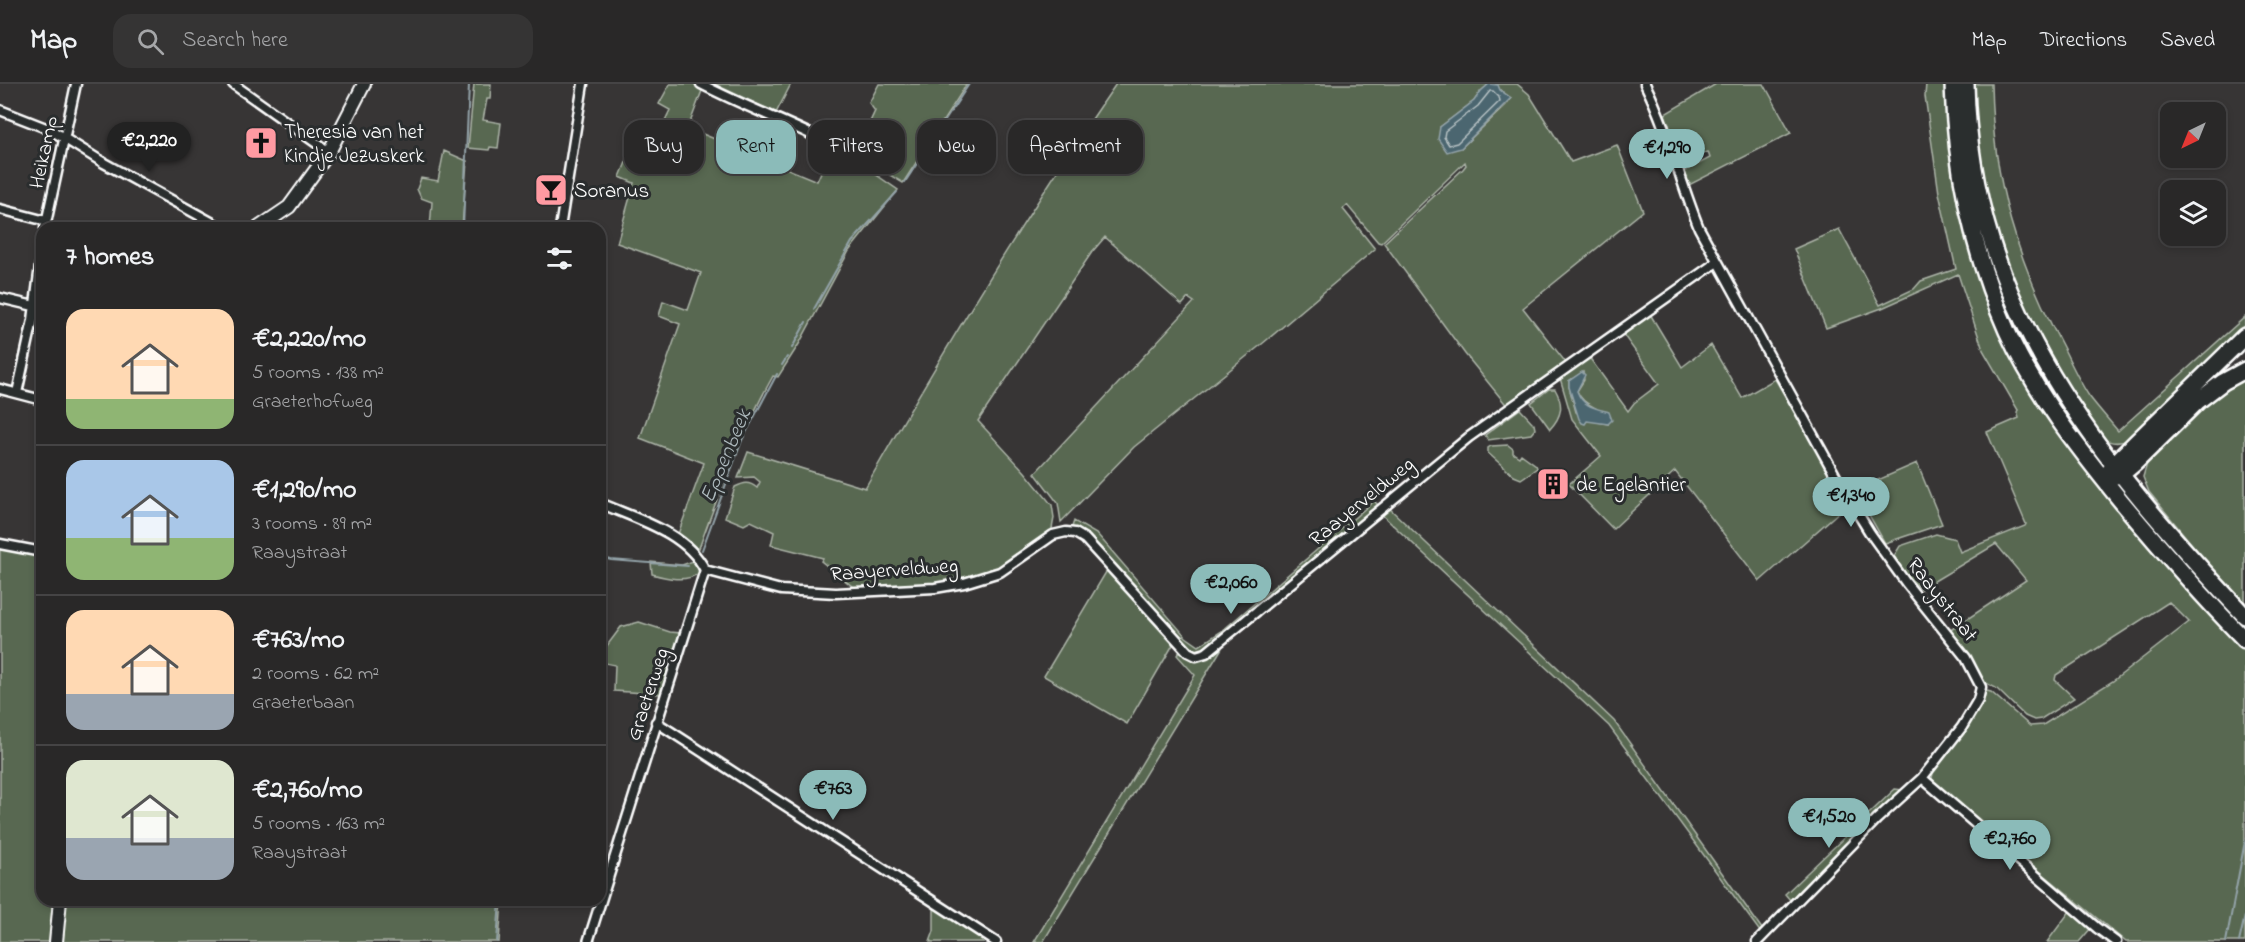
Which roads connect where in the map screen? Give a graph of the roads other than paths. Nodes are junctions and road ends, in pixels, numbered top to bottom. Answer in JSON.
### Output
{"nodes":[{"id":1,"x":76,"y":84,"type":"edge"},
{"id":2,"x":233,"y":84,"type":"edge"},
{"id":3,"x":364,"y":84,"type":"edge"},
{"id":4,"x":584,"y":84,"type":"edge"},
{"id":5,"x":701,"y":84,"type":"edge"},
{"id":6,"x":1645,"y":84,"type":"edge"},
{"id":7,"x":1953,"y":84,"type":"edge"},
{"id":8,"x":1966,"y":84,"type":"edge"},
{"id":9,"x":244,"y":87,"type":"edge"},
{"id":10,"x":0,"y":110,"type":"edge"},
{"id":11,"x":808,"y":133,"type":"edge"},
{"id":12,"x":64,"y":138,"type":"junction"},
{"id":13,"x":329,"y":152,"type":"junction"},
{"id":14,"x":0,"y":209,"type":"edge"},
{"id":15,"x":37,"y":222,"type":"edge"},
{"id":16,"x":47,"y":222,"type":"edge"},
{"id":17,"x":211,"y":222,"type":"edge"},
{"id":18,"x":278,"y":222,"type":"edge"},
{"id":19,"x":561,"y":222,"type":"edge"},
{"id":20,"x":1717,"y":262,"type":"junction"},
{"id":21,"x":36,"y":296,"type":"edge"},
{"id":22,"x":0,"y":297,"type":"edge"},
{"id":23,"x":34,"y":306,"type":"junction"},
{"id":24,"x":2245,"y":336,"type":"edge"},
{"id":25,"x":2245,"y":370,"type":"edge"},
{"id":26,"x":0,"y":389,"type":"edge"},
{"id":27,"x":17,"y":393,"type":"junction"},
{"id":28,"x":36,"y":398,"type":"edge"},
{"id":29,"x":2118,"y":469,"type":"junction"},
{"id":30,"x":2104,"y":480,"type":"junction"},
{"id":31,"x":606,"y":506,"type":"edge"},
{"id":32,"x":0,"y":544,"type":"edge"},
{"id":33,"x":36,"y":551,"type":"edge"},
{"id":34,"x":703,"y":566,"type":"junction"},
{"id":35,"x":2245,"y":616,"type":"edge"},
{"id":36,"x":2245,"y":640,"type":"edge"},
{"id":37,"x":657,"y":722,"type":"junction"},
{"id":38,"x":1922,"y":778,"type":"junction"},
{"id":39,"x":606,"y":885,"type":"edge"},
{"id":40,"x":59,"y":906,"type":"edge"},
{"id":41,"x":599,"y":906,"type":"edge"},
{"id":42,"x":56,"y":942,"type":"edge"},
{"id":43,"x":588,"y":942,"type":"edge"},
{"id":44,"x":996,"y":942,"type":"edge"},
{"id":45,"x":1757,"y":942,"type":"edge"},
{"id":46,"x":2116,"y":942,"type":"edge"}],
"edges":[{"from":1,"to":12,"type":"street","name":"Heikamp"},
{"from":2,"to":9,"type":"street"},
{"from":3,"to":13,"type":"street"},
{"from":4,"to":19,"type":"street"},
{"from":5,"to":11,"type":"street"},
{"from":6,"to":20,"type":"street","name":"Raaystraat"},
{"from":7,"to":30,"type":"highway"},
{"from":8,"to":29,"type":"highway"},
{"from":9,"to":13,"type":"street"},
{"from":10,"to":12,"type":"street"},
{"from":12,"to":16,"type":"street","name":"Heikamp"},
{"from":12,"to":17,"type":"street"},
{"from":13,"to":18,"type":"street"},
{"from":14,"to":15,"type":"street"},
{"from":20,"to":34,"type":"street","name":"Raayerveldweg"},
{"from":20,"to":38,"type":"street","name":"Raaystraat"},
{"from":21,"to":23,"type":"street"},
{"from":22,"to":23,"type":"street"},
{"from":23,"to":27,"type":"street"},
{"from":24,"to":29,"type":"highway"},
{"from":25,"to":29,"type":"highway"},
{"from":26,"to":27,"type":"street"},
{"from":27,"to":28,"type":"street"},
{"from":29,"to":30,"type":"highway"},
{"from":29,"to":35,"type":"highway"},
{"from":30,"to":36,"type":"highway"},
{"from":31,"to":34,"type":"street"},
{"from":32,"to":33,"type":"street"},
{"from":34,"to":37,"type":"street","name":"Graeterweg"},
{"from":37,"to":39,"type":"street","name":"Graeterweg"},
{"from":37,"to":44,"type":"street"},
{"from":38,"to":45,"type":"street"},
{"from":38,"to":46,"type":"street"},
{"from":40,"to":42,"type":"street"},
{"from":41,"to":43,"type":"street","name":"Graeterweg"}]}
